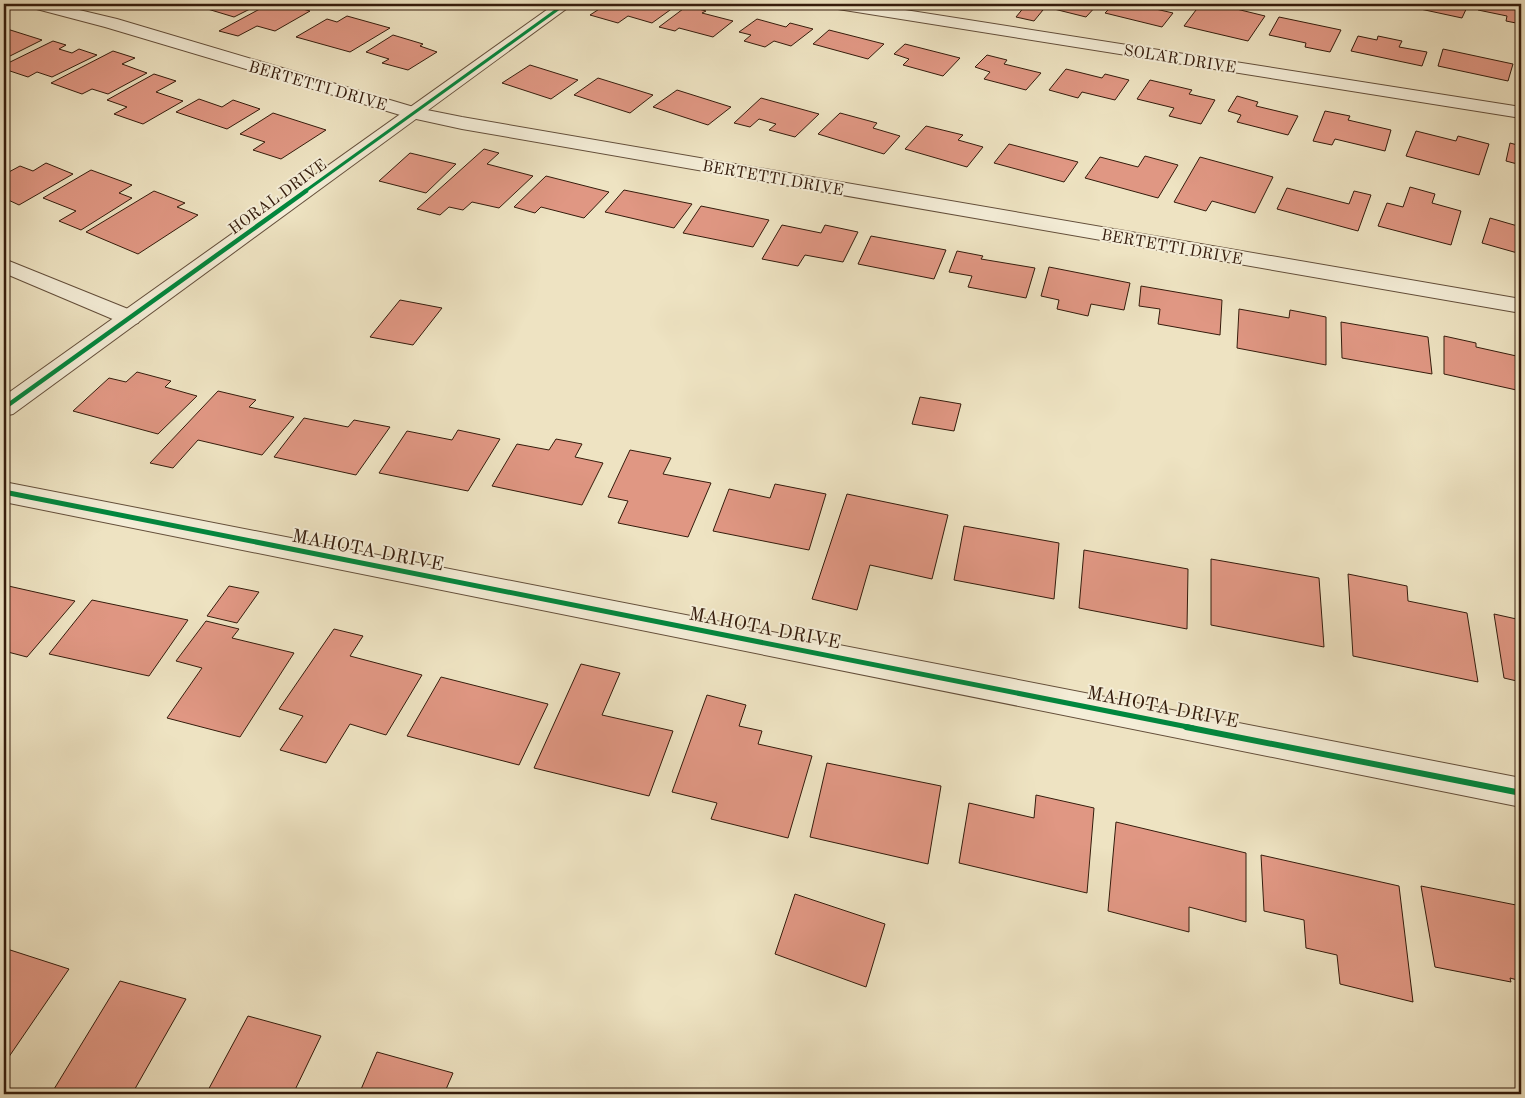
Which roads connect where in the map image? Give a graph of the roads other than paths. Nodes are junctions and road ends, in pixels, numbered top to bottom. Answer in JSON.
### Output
{"nodes":[{"id":1,"x":35,"y":4,"type":"edge"},
{"id":2,"x":565,"y":4,"type":"edge"},
{"id":3,"x":838,"y":4,"type":"edge"},
{"id":4,"x":414,"y":113,"type":"junction"},
{"id":5,"x":1521,"y":113,"type":"edge"},
{"id":6,"x":4,"y":265,"type":"edge"},
{"id":7,"x":1521,"y":306,"type":"edge"},
{"id":8,"x":130,"y":318,"type":"junction"},
{"id":9,"x":4,"y":408,"type":"edge"},
{"id":10,"x":4,"y":492,"type":"edge"},
{"id":11,"x":1521,"y":793,"type":"edge"}],
"edges":[{"from":1,"to":4,"type":"street","name":"BERTETTI DRIVE"},
{"from":2,"to":4,"type":"street","name":"HORAL DRIVE"},
{"from":3,"to":5,"type":"street","name":"SOLAR DRIVE"},
{"from":4,"to":7,"type":"street","name":"BERTETTI DRIVE"},
{"from":4,"to":8,"type":"street","name":"HORAL DRIVE"},
{"from":6,"to":8,"type":"street"},
{"from":8,"to":9,"type":"street","name":"HORAL DRIVE"},
{"from":10,"to":11,"type":"street","name":"MAHOTA DRIVE"}]}
